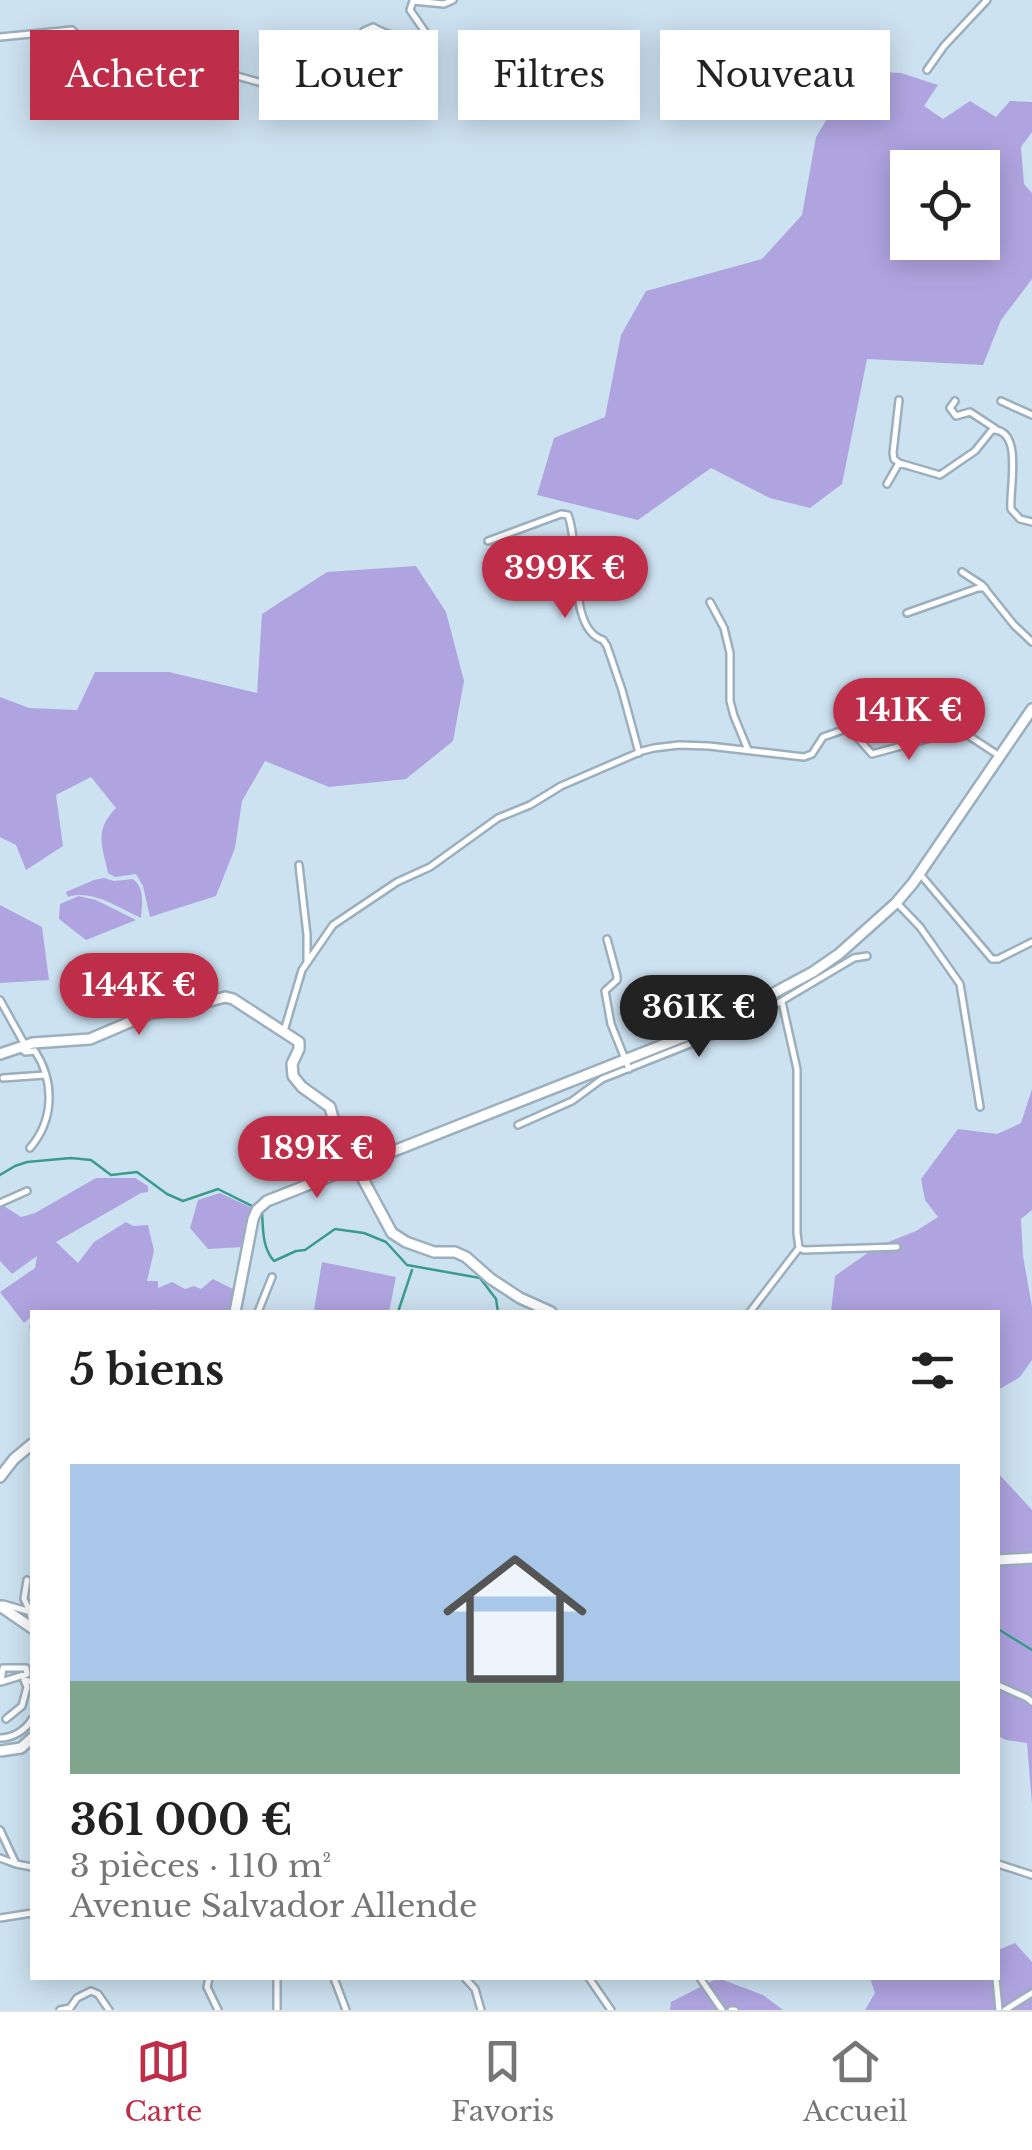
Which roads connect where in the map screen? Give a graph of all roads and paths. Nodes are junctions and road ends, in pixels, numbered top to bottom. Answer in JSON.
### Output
{"nodes":[{"id":1,"x":453,"y":0,"type":"edge"},
{"id":2,"x":987,"y":0,"type":"edge"},
{"id":3,"x":0,"y":37,"type":"edge"},
{"id":4,"x":927,"y":70,"type":"dead end"},
{"id":5,"x":899,"y":400,"type":"dead end"},
{"id":6,"x":954,"y":401,"type":"dead end"},
{"id":7,"x":1001,"y":401,"type":"dead end"},
{"id":8,"x":1032,"y":415,"type":"edge"},
{"id":9,"x":996,"y":428,"type":"junction"},
{"id":10,"x":899,"y":463,"type":"junction"},
{"id":11,"x":887,"y":484,"type":"dead end"},
{"id":12,"x":1032,"y":522,"type":"edge"},
{"id":13,"x":488,"y":541,"type":"dead end"},
{"id":14,"x":962,"y":572,"type":"dead end"},
{"id":15,"x":984,"y":588,"type":"junction"},
{"id":16,"x":710,"y":602,"type":"dead end"},
{"id":17,"x":907,"y":613,"type":"dead end"},
{"id":18,"x":1032,"y":642,"type":"edge"},
{"id":19,"x":1032,"y":709,"type":"edge"},
{"id":20,"x":748,"y":750,"type":"junction"},
{"id":21,"x":639,"y":753,"type":"junction"},
{"id":22,"x":999,"y":756,"type":"junction"},
{"id":23,"x":298,"y":865,"type":"dead end"},
{"id":24,"x":920,"y":874,"type":"junction"},
{"id":25,"x":896,"y":902,"type":"junction"},
{"id":26,"x":607,"y":940,"type":"dead end"},
{"id":27,"x":1032,"y":942,"type":"edge"},
{"id":28,"x":867,"y":956,"type":"dead end"},
{"id":29,"x":307,"y":962,"type":"junction"},
{"id":30,"x":780,"y":996,"type":"junction"},
{"id":31,"x":0,"y":1000,"type":"edge"},
{"id":32,"x":284,"y":1031,"type":"junction"},
{"id":33,"x":23,"y":1046,"type":"junction"},
{"id":34,"x":0,"y":1054,"type":"edge"},
{"id":35,"x":628,"y":1065,"type":"junction"},
{"id":36,"x":46,"y":1074,"type":"junction"},
{"id":37,"x":3,"y":1078,"type":"dead end"},
{"id":38,"x":980,"y":1107,"type":"dead end"},
{"id":39,"x":518,"y":1125,"type":"dead end"},
{"id":40,"x":30,"y":1148,"type":"dead end"},
{"id":41,"x":353,"y":1162,"type":"junction"},
{"id":42,"x":27,"y":1190,"type":"dead end"},
{"id":43,"x":0,"y":1203,"type":"edge"},
{"id":44,"x":799,"y":1248,"type":"junction"},
{"id":45,"x":897,"y":1248,"type":"dead end"},
{"id":46,"x":272,"y":1277,"type":"dead end"},
{"id":47,"x":235,"y":1310,"type":"edge"},
{"id":48,"x":259,"y":1310,"type":"edge"},
{"id":49,"x":547,"y":1310,"type":"edge"},
{"id":50,"x":752,"y":1310,"type":"edge"},
{"id":51,"x":30,"y":1446,"type":"edge"},
{"id":52,"x":0,"y":1476,"type":"edge"},
{"id":53,"x":1032,"y":1558,"type":"edge"},
{"id":54,"x":1000,"y":1560,"type":"edge"},
{"id":55,"x":27,"y":1580,"type":"dead end"},
{"id":56,"x":0,"y":1604,"type":"edge"},
{"id":57,"x":30,"y":1611,"type":"edge"},
{"id":58,"x":30,"y":1613,"type":"edge"},
{"id":59,"x":30,"y":1626,"type":"edge"},
{"id":60,"x":2,"y":1679,"type":"edge"},
{"id":61,"x":30,"y":1682,"type":"edge"},
{"id":62,"x":1000,"y":1686,"type":"edge"},
{"id":63,"x":1032,"y":1702,"type":"edge"},
{"id":64,"x":6,"y":1719,"type":"dead end"},
{"id":65,"x":30,"y":1724,"type":"edge"},
{"id":66,"x":0,"y":1738,"type":"edge"},
{"id":67,"x":30,"y":1740,"type":"edge"},
{"id":68,"x":0,"y":1752,"type":"edge"},
{"id":69,"x":0,"y":1830,"type":"edge"},
{"id":70,"x":0,"y":1858,"type":"edge"},
{"id":71,"x":16,"y":1864,"type":"junction"},
{"id":72,"x":1000,"y":1865,"type":"edge"},
{"id":73,"x":30,"y":1867,"type":"edge"},
{"id":74,"x":1032,"y":1875,"type":"edge"},
{"id":75,"x":30,"y":1913,"type":"edge"},
{"id":76,"x":0,"y":1918,"type":"edge"},
{"id":77,"x":209,"y":1980,"type":"edge"},
{"id":78,"x":277,"y":1980,"type":"edge"},
{"id":79,"x":335,"y":1980,"type":"edge"},
{"id":80,"x":467,"y":1980,"type":"edge"},
{"id":81,"x":590,"y":1980,"type":"edge"},
{"id":82,"x":701,"y":1980,"type":"edge"},
{"id":83,"x":996,"y":1980,"type":"edge"},
{"id":84,"x":1032,"y":1993,"type":"edge"},
{"id":85,"x":60,"y":2010,"type":"edge"},
{"id":86,"x":110,"y":2010,"type":"edge"},
{"id":87,"x":218,"y":2010,"type":"edge"},
{"id":88,"x":277,"y":2010,"type":"edge"},
{"id":89,"x":346,"y":2010,"type":"edge"},
{"id":90,"x":480,"y":2010,"type":"edge"},
{"id":91,"x":611,"y":2010,"type":"edge"},
{"id":92,"x":722,"y":2010,"type":"edge"},
{"id":93,"x":1002,"y":2010,"type":"edge"}],
"edges":[{"from":1,"to":3,"type":"street"},
{"from":2,"to":4,"type":"street"},
{"from":5,"to":10,"type":"street"},
{"from":6,"to":9,"type":"street"},
{"from":7,"to":8,"type":"street"},
{"from":9,"to":10,"type":"street"},
{"from":9,"to":12,"type":"street"},
{"from":10,"to":11,"type":"street"},
{"from":13,"to":21,"type":"street"},
{"from":14,"to":15,"type":"street"},
{"from":15,"to":17,"type":"street"},
{"from":15,"to":18,"type":"street"},
{"from":16,"to":20,"type":"street"},
{"from":19,"to":22,"type":"main road"},
{"from":20,"to":21,"type":"street"},
{"from":20,"to":22,"type":"street"},
{"from":21,"to":29,"type":"street"},
{"from":22,"to":24,"type":"main road"},
{"from":23,"to":29,"type":"street"},
{"from":24,"to":25,"type":"main road"},
{"from":24,"to":27,"type":"street"},
{"from":25,"to":30,"type":"main road"},
{"from":25,"to":38,"type":"street"},
{"from":26,"to":35,"type":"street"},
{"from":28,"to":30,"type":"street"},
{"from":29,"to":32,"type":"street"},
{"from":30,"to":35,"type":"main road"},
{"from":30,"to":44,"type":"street"},
{"from":31,"to":33,"type":"street"},
{"from":32,"to":33,"type":"main road"},
{"from":32,"to":41,"type":"main road"},
{"from":33,"to":34,"type":"main road"},
{"from":33,"to":36,"type":"street"},
{"from":35,"to":39,"type":"street"},
{"from":35,"to":41,"type":"main road"},
{"from":36,"to":37,"type":"street"},
{"from":36,"to":40,"type":"street"},
{"from":41,"to":47,"type":"main road"},
{"from":41,"to":49,"type":"main road"},
{"from":42,"to":43,"type":"street"},
{"from":44,"to":45,"type":"street"},
{"from":44,"to":50,"type":"street"},
{"from":46,"to":48,"type":"street"},
{"from":51,"to":52,"type":"main road"},
{"from":53,"to":54,"type":"main road"},
{"from":55,"to":57,"type":"street"},
{"from":56,"to":58,"type":"street"},
{"from":56,"to":59,"type":"main road"},
{"from":60,"to":60,"type":"street"},
{"from":61,"to":64,"type":"street"},
{"from":62,"to":63,"type":"street"},
{"from":65,"to":66,"type":"street"},
{"from":67,"to":68,"type":"main road"},
{"from":69,"to":71,"type":"street"},
{"from":70,"to":71,"type":"street"},
{"from":71,"to":73,"type":"street"},
{"from":72,"to":74,"type":"street"},
{"from":75,"to":76,"type":"street"},
{"from":77,"to":87,"type":"street"},
{"from":78,"to":88,"type":"street"},
{"from":79,"to":89,"type":"street"},
{"from":80,"to":90,"type":"street"},
{"from":81,"to":91,"type":"street"},
{"from":82,"to":92,"type":"street"},
{"from":83,"to":93,"type":"street"},
{"from":84,"to":93,"type":"street"},
{"from":85,"to":86,"type":"street"}]}
